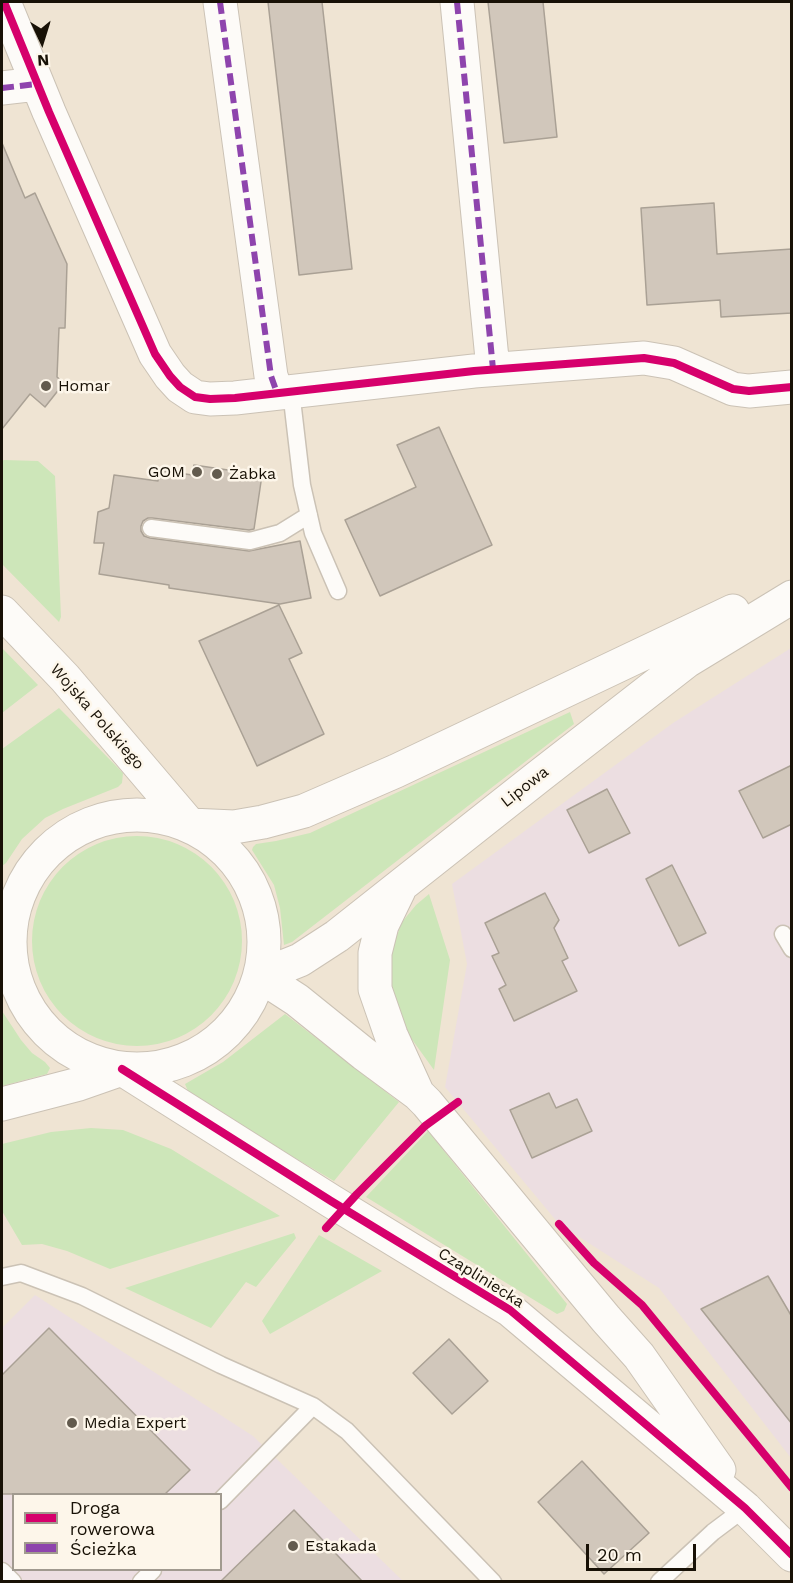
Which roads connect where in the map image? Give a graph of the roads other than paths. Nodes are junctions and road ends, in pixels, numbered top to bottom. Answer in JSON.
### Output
{"nodes":[{"id":1,"x":4,"y":2,"type":"edge"},
{"id":2,"x":220,"y":2,"type":"edge"},
{"id":3,"x":457,"y":2,"type":"edge"},
{"id":4,"x":37,"y":84,"type":"junction"},
{"id":5,"x":2,"y":88,"type":"edge"},
{"id":6,"x":493,"y":369,"type":"junction"},
{"id":7,"x":792,"y":387,"type":"edge"},
{"id":8,"x":284,"y":392,"type":"junction"},
{"id":9,"x":309,"y":515,"type":"junction"},
{"id":10,"x":151,"y":528,"type":"dead end"},
{"id":11,"x":792,"y":584,"type":"edge"},
{"id":12,"x":338,"y":591,"type":"dead end"},
{"id":13,"x":792,"y":597,"type":"edge"},
{"id":14,"x":2,"y":612,"type":"edge"},
{"id":15,"x":190,"y":825,"type":"junction"},
{"id":16,"x":401,"y":885,"type":"junction"},
{"id":17,"x":5,"y":909,"type":"edge"},
{"id":18,"x":783,"y":934,"type":"dead end"},
{"id":19,"x":792,"y":949,"type":"edge"},
{"id":20,"x":260,"y":976,"type":"junction"},
{"id":21,"x":122,"y":1069,"type":"junction"},
{"id":22,"x":418,"y":1094,"type":"junction"},
{"id":23,"x":2,"y":1104,"type":"edge"},
{"id":24,"x":2,"y":1276,"type":"edge"},
{"id":25,"x":313,"y":1406,"type":"junction"},
{"id":26,"x":222,"y":1499,"type":"edge"},
{"id":27,"x":745,"y":1508,"type":"junction"},
{"id":28,"x":792,"y":1555,"type":"edge"},
{"id":29,"x":2,"y":1571,"type":"edge"},
{"id":30,"x":13,"y":1581,"type":"edge"},
{"id":31,"x":493,"y":1581,"type":"edge"},
{"id":32,"x":659,"y":1581,"type":"edge"}],
"edges":[{"from":1,"to":4,"type":"street"},
{"from":2,"to":8,"type":"street"},
{"from":3,"to":6,"type":"street"},
{"from":4,"to":5,"type":"street"},
{"from":4,"to":8,"type":"street"},
{"from":6,"to":7,"type":"street"},
{"from":6,"to":8,"type":"street"},
{"from":8,"to":9,"type":"lane"},
{"from":9,"to":10,"type":"lane"},
{"from":9,"to":12,"type":"lane"},
{"from":11,"to":15,"type":"street"},
{"from":13,"to":16,"type":"street","name":"Lipowa"},
{"from":14,"to":15,"type":"street","name":"Wojska Polskiego"},
{"from":15,"to":17,"type":"street"},
{"from":15,"to":20,"type":"street"},
{"from":16,"to":20,"type":"street","name":"Lipowa"},
{"from":16,"to":22,"type":"street"},
{"from":17,"to":21,"type":"street"},
{"from":18,"to":19,"type":"lane"},
{"from":20,"to":21,"type":"street"},
{"from":20,"to":22,"type":"street","name":"Czapliniecka"},
{"from":21,"to":23,"type":"street"},
{"from":21,"to":27,"type":"street","name":"Czapliniecka"},
{"from":22,"to":27,"type":"street","name":"Czapliniecka"},
{"from":24,"to":25,"type":"lane"},
{"from":25,"to":26,"type":"lane"},
{"from":25,"to":31,"type":"lane"},
{"from":27,"to":28,"type":"street","name":"Czapliniecka"},
{"from":27,"to":32,"type":"lane"},
{"from":29,"to":30,"type":"lane"}]}
